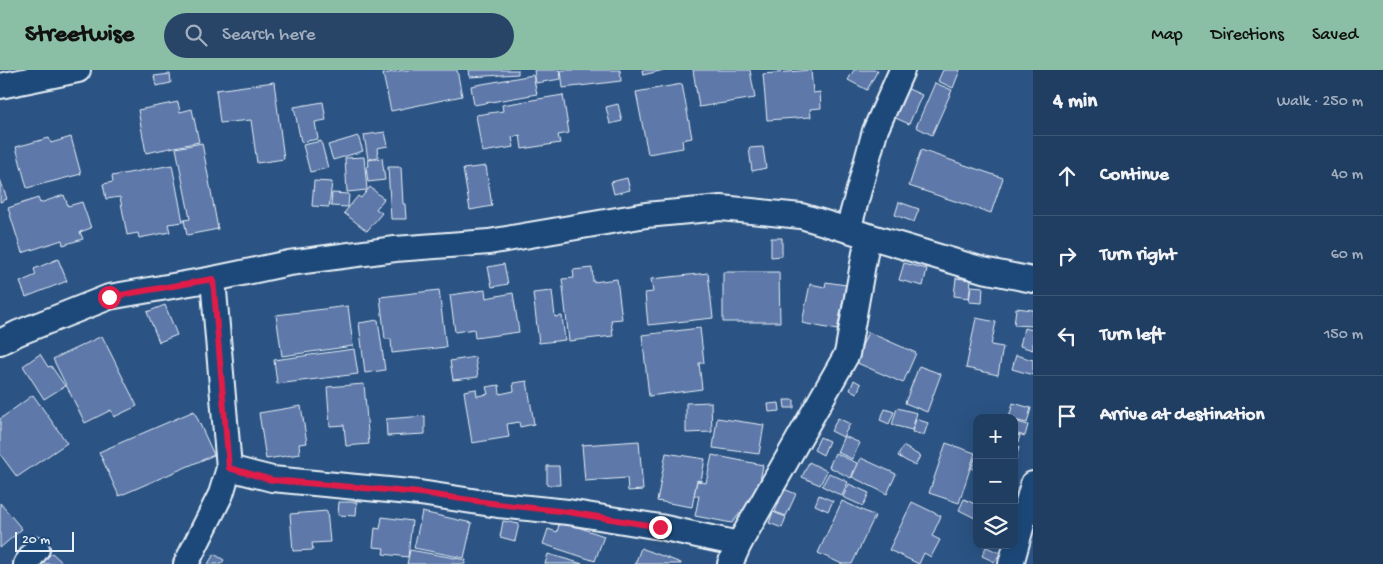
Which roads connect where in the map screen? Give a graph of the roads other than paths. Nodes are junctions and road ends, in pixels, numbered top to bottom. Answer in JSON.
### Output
{"nodes":[{"id":1,"x":78,"y":70,"type":"edge"},
{"id":2,"x":902,"y":70,"type":"edge"},
{"id":3,"x":0,"y":86,"type":"edge"},
{"id":4,"x":858,"y":233,"type":"junction"},
{"id":5,"x":213,"y":279,"type":"junction"},
{"id":6,"x":1033,"y":280,"type":"edge"},
{"id":7,"x":0,"y":342,"type":"edge"},
{"id":8,"x":229,"y":468,"type":"junction"},
{"id":9,"x":1033,"y":484,"type":"edge"},
{"id":10,"x":735,"y":554,"type":"edge"},
{"id":11,"x":186,"y":564,"type":"edge"},
{"id":12,"x":1011,"y":564,"type":"edge"}],
"edges":[{"from":1,"to":3,"type":"street"},
{"from":2,"to":4,"type":"street"},
{"from":4,"to":5,"type":"street"},
{"from":4,"to":6,"type":"street"},
{"from":4,"to":10,"type":"street"},
{"from":5,"to":7,"type":"street"},
{"from":5,"to":8,"type":"street"},
{"from":8,"to":10,"type":"street"},
{"from":8,"to":11,"type":"street"},
{"from":9,"to":12,"type":"street"}]}
